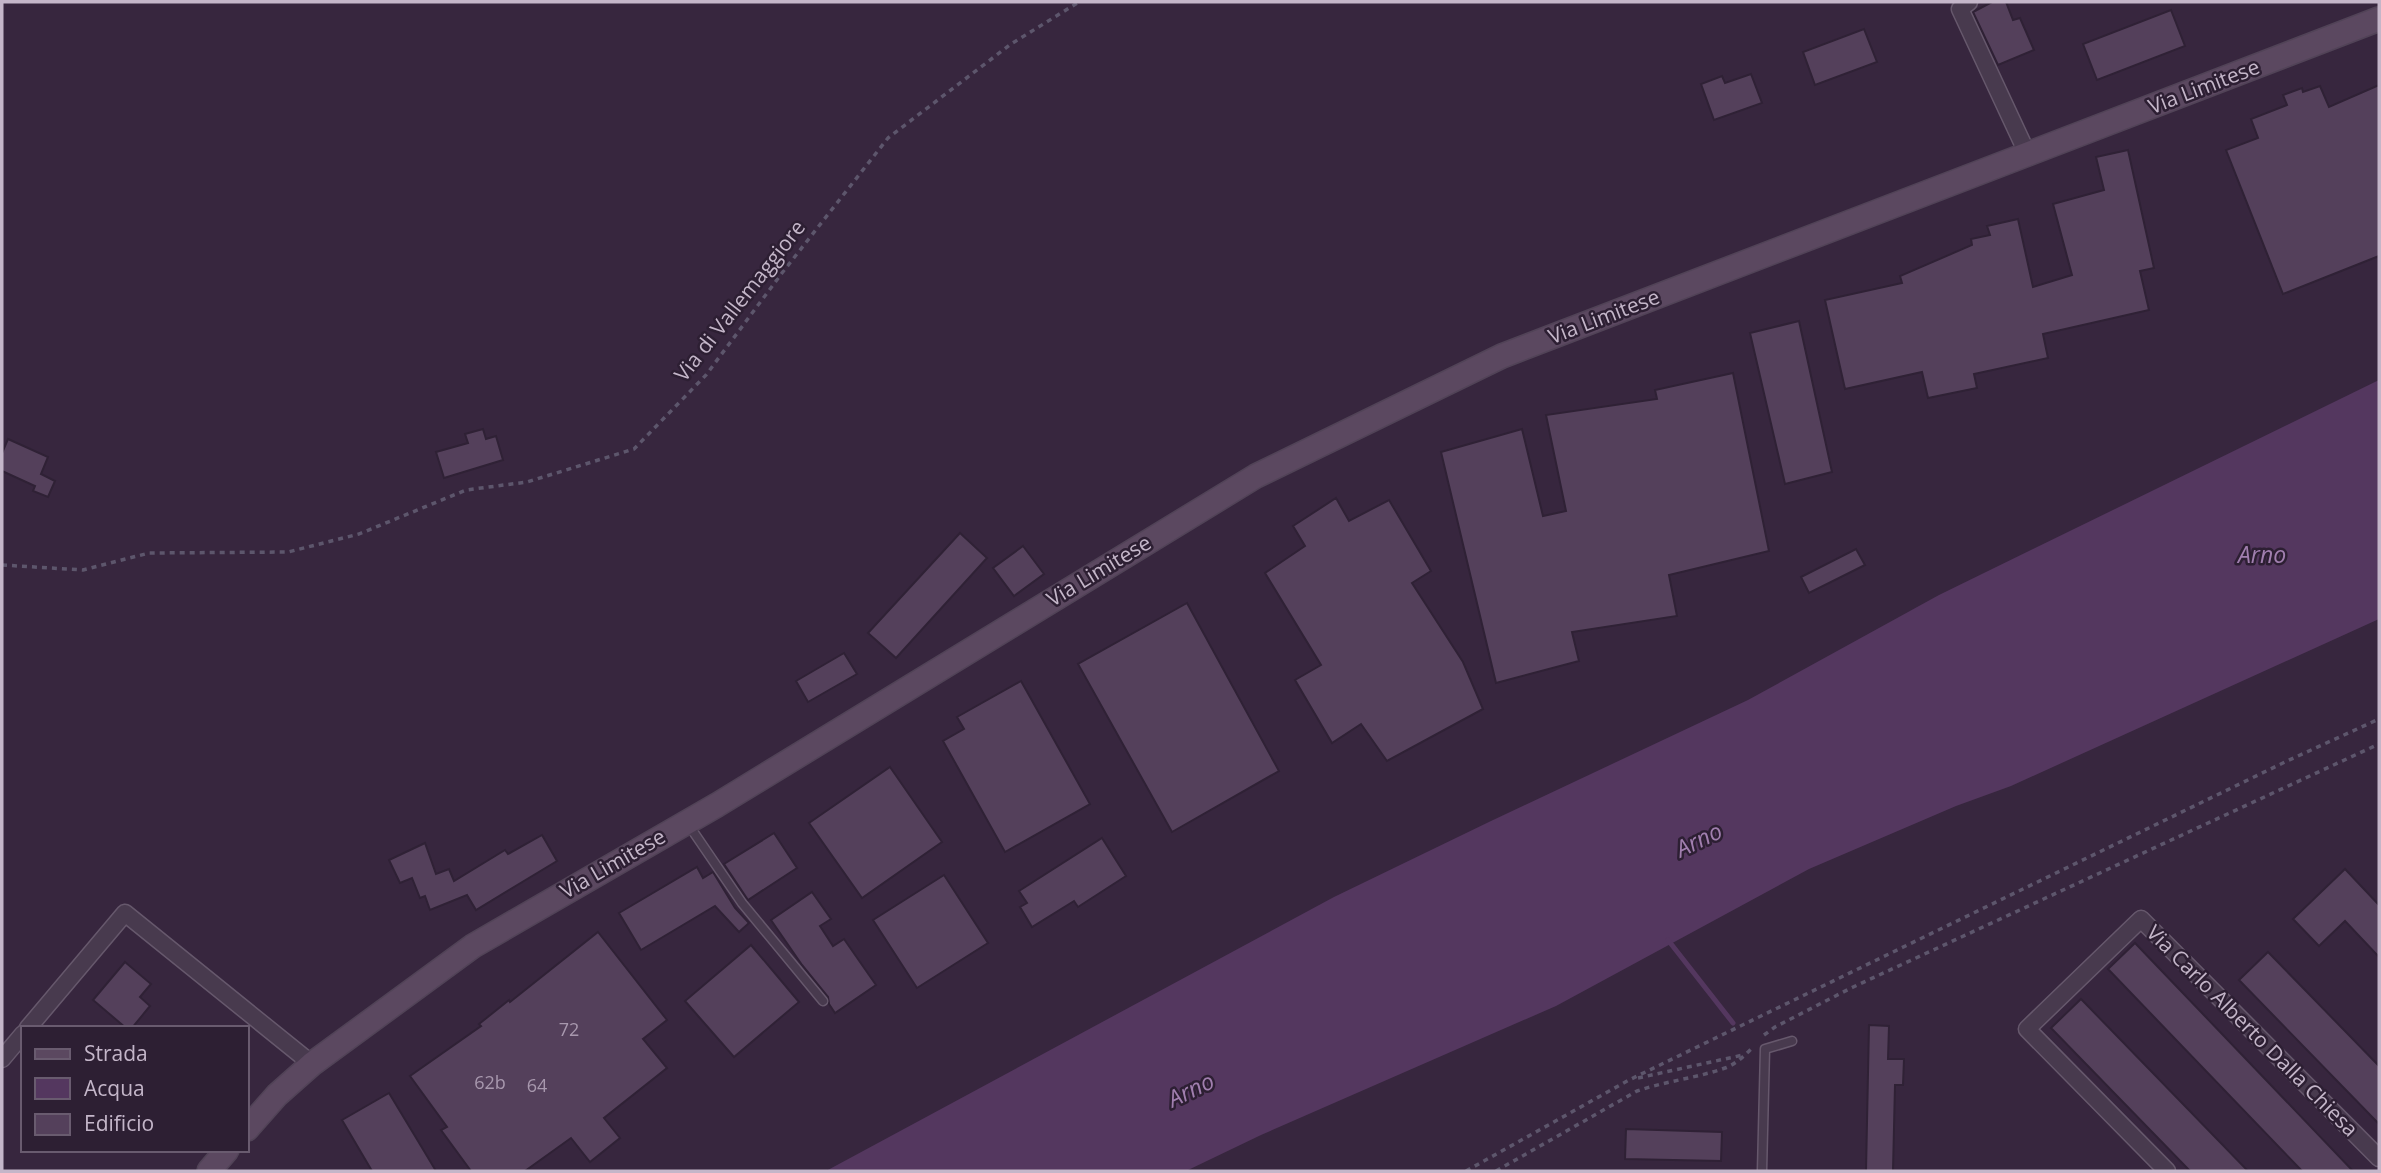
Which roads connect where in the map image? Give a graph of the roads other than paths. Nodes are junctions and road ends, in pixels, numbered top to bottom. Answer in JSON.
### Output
{"nodes":[{"id":1,"x":1969,"y":2,"type":"edge"},
{"id":2,"x":2379,"y":19,"type":"edge"},
{"id":3,"x":2028,"y":155,"type":"junction"},
{"id":4,"x":686,"y":822,"type":"junction"},
{"id":5,"x":823,"y":1001,"type":"dead end"},
{"id":6,"x":30,"y":1026,"type":"edge"},
{"id":7,"x":21,"y":1036,"type":"edge"},
{"id":8,"x":1792,"y":1041,"type":"dead end"},
{"id":9,"x":2,"y":1059,"type":"edge"},
{"id":10,"x":312,"y":1064,"type":"junction"},
{"id":11,"x":248,"y":1128,"type":"edge"},
{"id":12,"x":226,"y":1152,"type":"edge"},
{"id":13,"x":2379,"y":1158,"type":"edge"},
{"id":14,"x":209,"y":1171,"type":"edge"},
{"id":15,"x":1762,"y":1171,"type":"edge"},
{"id":16,"x":2167,"y":1171,"type":"edge"}],
"edges":[{"from":1,"to":3,"type":"street"},
{"from":2,"to":3,"type":"main road","name":"Via Limitese"},
{"from":3,"to":4,"type":"main road","name":"Via Limitese"},
{"from":4,"to":5,"type":"lane"},
{"from":4,"to":10,"type":"main road","name":"Via Limitese"},
{"from":6,"to":10,"type":"street"},
{"from":7,"to":9,"type":"street"},
{"from":8,"to":15,"type":"lane"},
{"from":10,"to":11,"type":"main road","name":"Via Limitese"},
{"from":12,"to":14,"type":"main road"},
{"from":13,"to":16,"type":"street","name":"Via Carlo Alberto Dalla Chiesa"}]}
